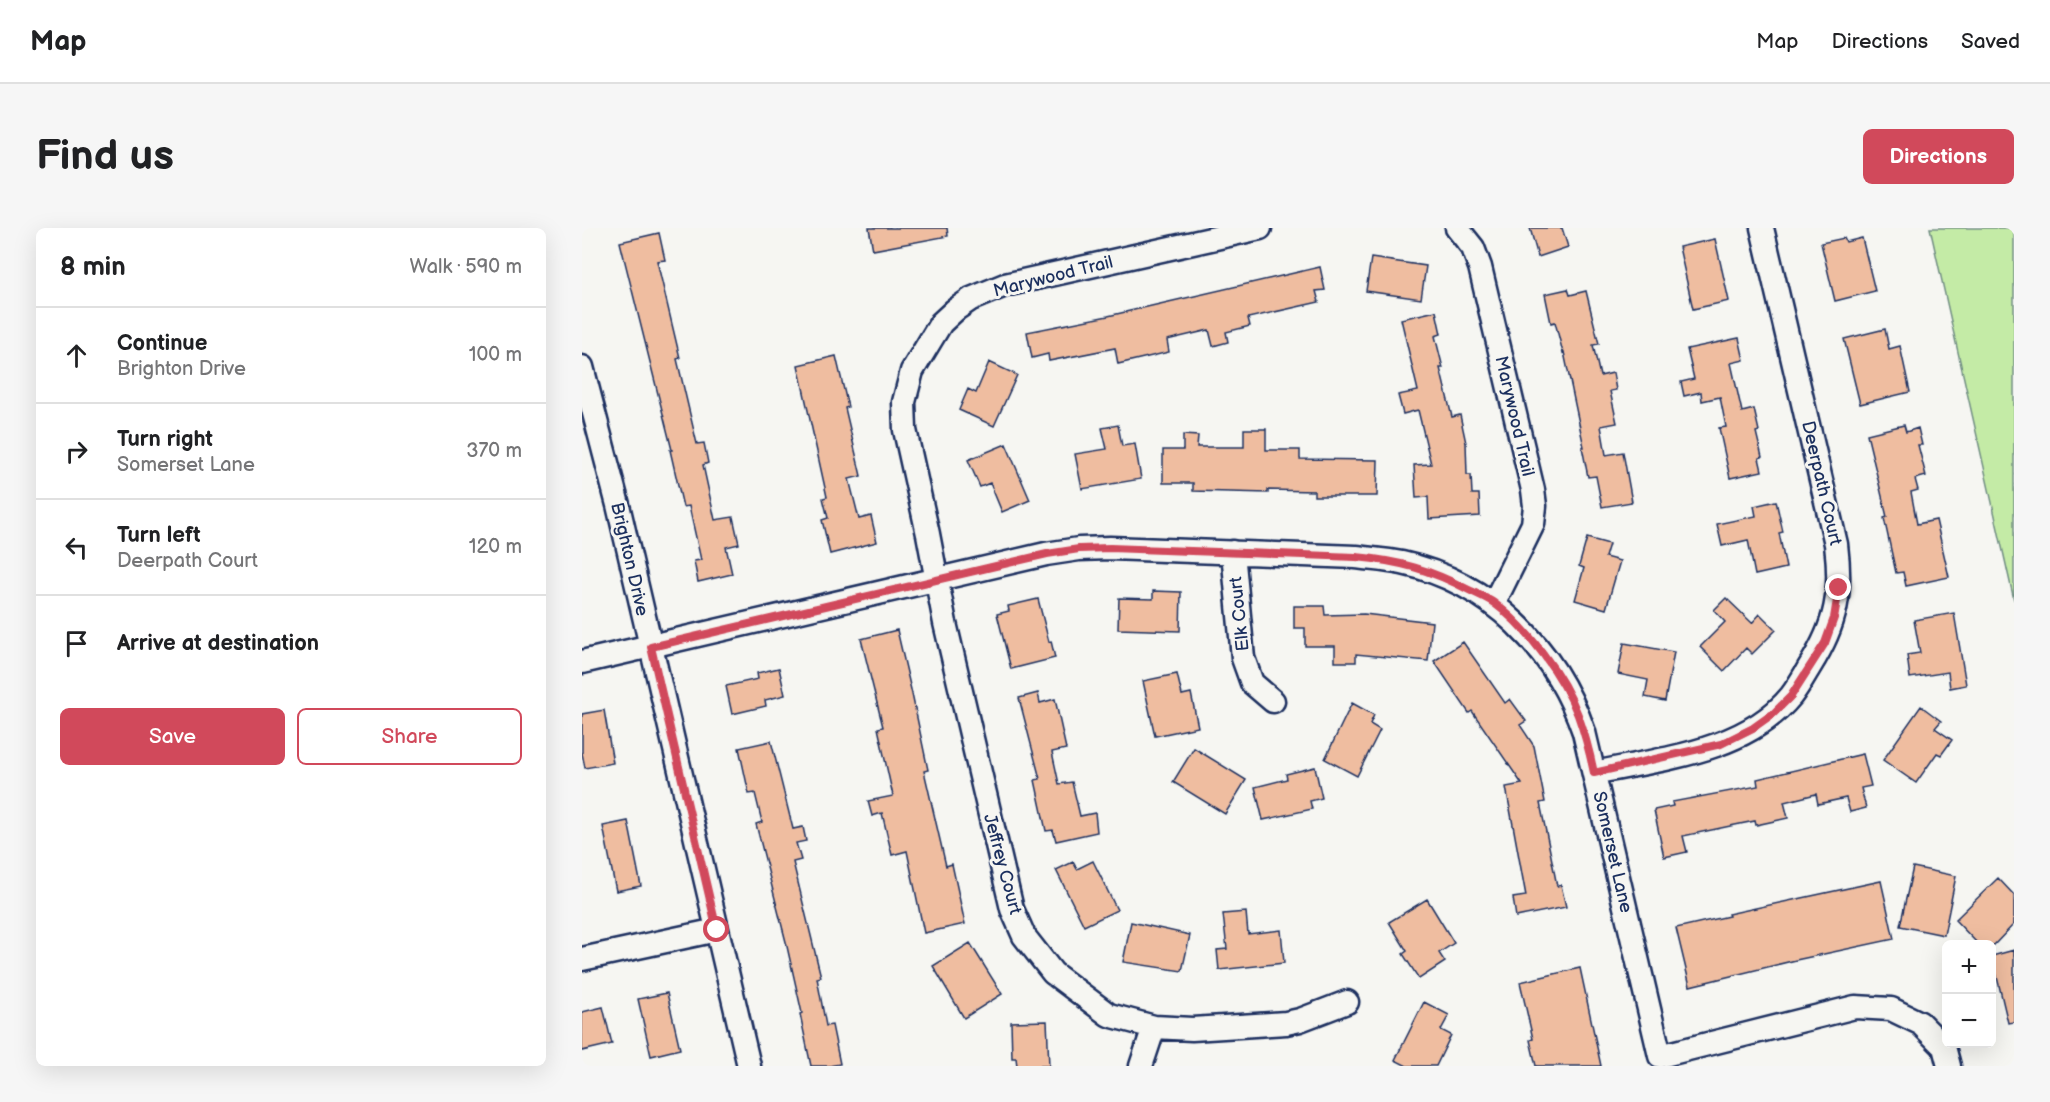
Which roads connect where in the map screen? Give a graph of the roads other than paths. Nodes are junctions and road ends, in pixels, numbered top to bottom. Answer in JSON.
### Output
{"nodes":[{"id":1,"x":1260,"y":228,"type":"edge"},
{"id":2,"x":1457,"y":228,"type":"edge"},
{"id":3,"x":1762,"y":228,"type":"edge"},
{"id":4,"x":582,"y":368,"type":"edge"},
{"id":5,"x":1233,"y":552,"type":"junction"},
{"id":6,"x":937,"y":580,"type":"junction"},
{"id":7,"x":1494,"y":603,"type":"junction"},
{"id":8,"x":651,"y":647,"type":"junction"},
{"id":9,"x":582,"y":662,"type":"edge"},
{"id":10,"x":1273,"y":701,"type":"dead end"},
{"id":11,"x":1594,"y":773,"type":"junction"},
{"id":12,"x":717,"y":930,"type":"junction"},
{"id":13,"x":582,"y":959,"type":"edge"},
{"id":14,"x":1347,"y":1002,"type":"dead end"},
{"id":15,"x":1154,"y":1027,"type":"junction"},
{"id":16,"x":1661,"y":1061,"type":"edge"},
{"id":17,"x":749,"y":1066,"type":"edge"},
{"id":18,"x":1141,"y":1066,"type":"edge"},
{"id":19,"x":1949,"y":1066,"type":"edge"}],
"edges":[{"from":1,"to":6,"type":"street","name":"Marywood Trail"},
{"from":2,"to":7,"type":"street","name":"Marywood Trail"},
{"from":3,"to":11,"type":"street","name":"Deerpath Court"},
{"from":4,"to":8,"type":"street","name":"Brighton Drive"},
{"from":5,"to":6,"type":"street","name":"Somerset Lane"},
{"from":5,"to":7,"type":"street","name":"Somerset Lane"},
{"from":5,"to":10,"type":"street","name":"Elk Court"},
{"from":6,"to":8,"type":"street","name":"Somerset Lane"},
{"from":6,"to":15,"type":"street","name":"Jeffrey Court"},
{"from":7,"to":11,"type":"street","name":"Somerset Lane"},
{"from":8,"to":9,"type":"street","name":"Somerset Lane"},
{"from":8,"to":12,"type":"street","name":"Brighton Drive"},
{"from":11,"to":16,"type":"street","name":"Somerset Lane"},
{"from":12,"to":13,"type":"street"},
{"from":12,"to":17,"type":"street","name":"Brighton Drive"},
{"from":14,"to":15,"type":"street","name":"Jeffrey Court"},
{"from":15,"to":18,"type":"street"},
{"from":16,"to":19,"type":"street","name":"Somerset Lane"}]}
